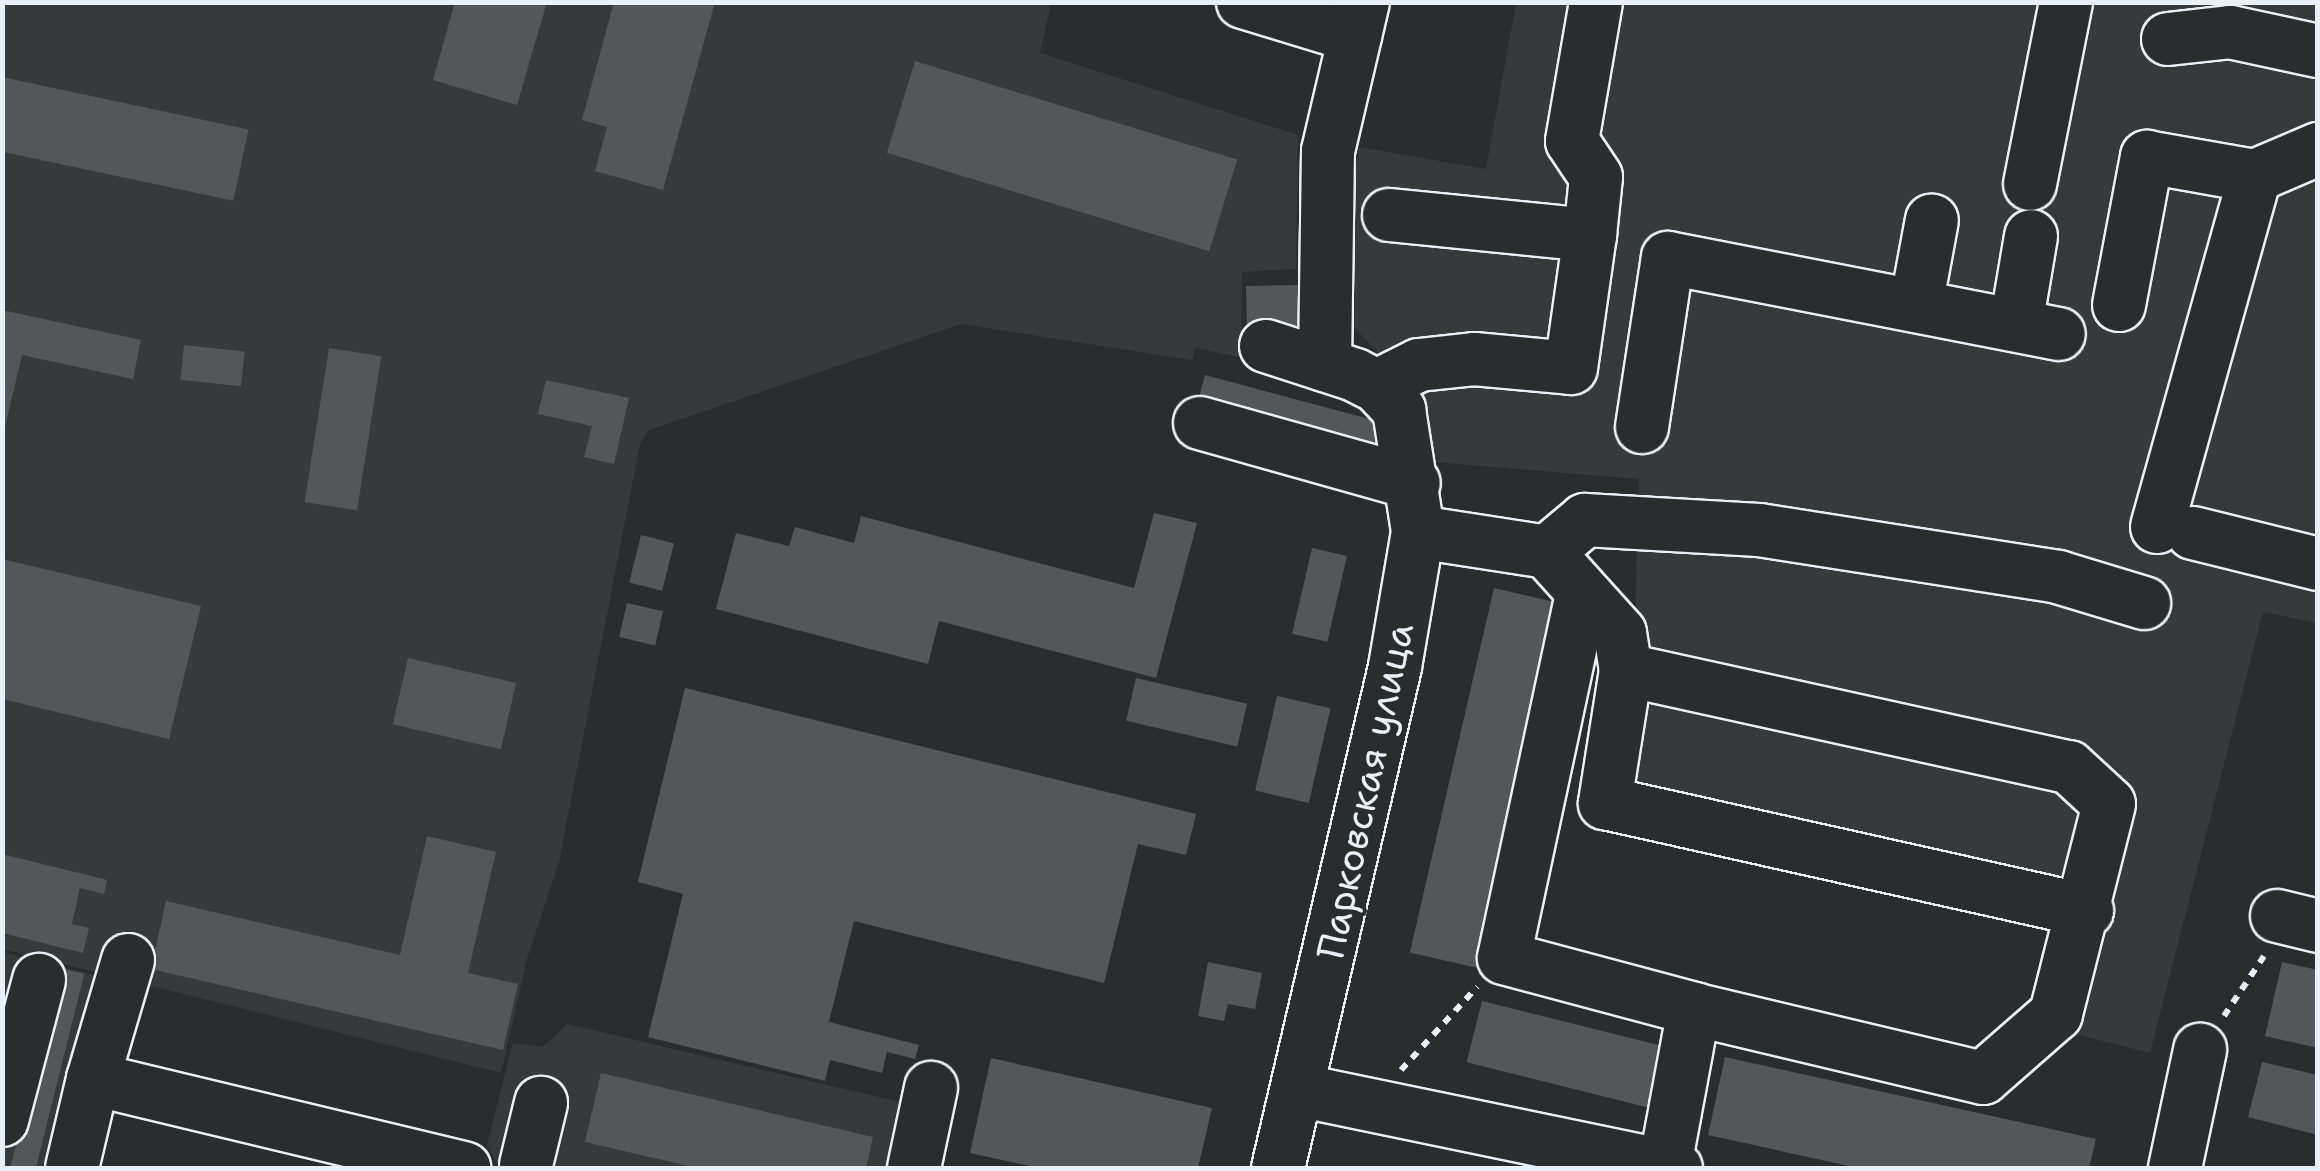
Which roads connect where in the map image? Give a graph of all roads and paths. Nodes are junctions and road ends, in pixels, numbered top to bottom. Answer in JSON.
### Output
{"nodes":[{"id":1,"x":1244,"y":2,"type":"edge"},
{"id":2,"x":1596,"y":2,"type":"edge"},
{"id":3,"x":2066,"y":2,"type":"edge"},
{"id":4,"x":1359,"y":19,"type":"edge"},
{"id":5,"x":2168,"y":40,"type":"dead end"},
{"id":6,"x":2318,"y":52,"type":"edge"},
{"id":7,"x":2318,"y":149,"type":"edge"},
{"id":8,"x":2255,"y":176,"type":"junction"},
{"id":9,"x":2030,"y":184,"type":"dead end"},
{"id":10,"x":1389,"y":214,"type":"dead end"},
{"id":11,"x":1932,"y":220,"type":"dead end"},
{"id":12,"x":1590,"y":236,"type":"junction"},
{"id":13,"x":2031,"y":236,"type":"dead end"},
{"id":14,"x":2119,"y":305,"type":"dead end"},
{"id":15,"x":1916,"y":306,"type":"junction"},
{"id":16,"x":1266,"y":346,"type":"dead end"},
{"id":17,"x":1325,"y":365,"type":"junction"},
{"id":18,"x":1571,"y":368,"type":"junction"},
{"id":19,"x":1388,"y":398,"type":"junction"},
{"id":20,"x":1200,"y":423,"type":"dead end"},
{"id":21,"x":1416,"y":508,"type":"junction"},
{"id":22,"x":1547,"y":552,"type":"junction"},
{"id":23,"x":2318,"y":564,"type":"edge"},
{"id":24,"x":1582,"y":594,"type":"junction"},
{"id":25,"x":2144,"y":604,"type":"dead end"},
{"id":26,"x":1626,"y":670,"type":"junction"},
{"id":27,"x":2087,"y":912,"type":"junction"},
{"id":28,"x":2288,"y":929,"type":"edge"},
{"id":29,"x":1504,"y":958,"type":"junction"},
{"id":30,"x":128,"y":960,"type":"dead end"},
{"id":31,"x":38,"y":980,"type":"dead end"},
{"id":32,"x":1694,"y":1009,"type":"junction"},
{"id":33,"x":2200,"y":1050,"type":"joint"},
{"id":34,"x":94,"y":1079,"type":"junction"},
{"id":35,"x":1386,"y":1085,"type":"dead end"},
{"id":36,"x":932,"y":1088,"type":"dead end"},
{"id":37,"x":1298,"y":1090,"type":"junction"},
{"id":38,"x":542,"y":1102,"type":"dead end"},
{"id":39,"x":2,"y":1120,"type":"edge"},
{"id":40,"x":530,"y":1167,"type":"edge"},
{"id":41,"x":1670,"y":1167,"type":"edge"},
{"id":42,"x":72,"y":1168,"type":"edge"},
{"id":43,"x":464,"y":1168,"type":"edge"},
{"id":44,"x":914,"y":1168,"type":"edge"},
{"id":45,"x":1278,"y":1168,"type":"edge"},
{"id":46,"x":2175,"y":1168,"type":"edge"}],
"edges":[{"from":1,"to":4,"type":"street"},
{"from":2,"to":12,"type":"street"},
{"from":3,"to":9,"type":"street"},
{"from":4,"to":17,"type":"street"},
{"from":5,"to":6,"type":"street"},
{"from":7,"to":8,"type":"street"},
{"from":8,"to":14,"type":"street"},
{"from":8,"to":23,"type":"street"},
{"from":10,"to":12,"type":"street"},
{"from":11,"to":15,"type":"street"},
{"from":12,"to":18,"type":"street"},
{"from":13,"to":15,"type":"street"},
{"from":15,"to":18,"type":"street"},
{"from":16,"to":17,"type":"street"},
{"from":17,"to":19,"type":"street"},
{"from":18,"to":19,"type":"street"},
{"from":19,"to":21,"type":"street","name":"Парковская улица"},
{"from":20,"to":21,"type":"street"},
{"from":21,"to":22,"type":"street"},
{"from":21,"to":37,"type":"street","name":"Парковская улица"},
{"from":22,"to":24,"type":"street"},
{"from":22,"to":25,"type":"street"},
{"from":24,"to":26,"type":"street"},
{"from":24,"to":29,"type":"street"},
{"from":26,"to":27,"type":"street"},
{"from":26,"to":27,"type":"street"},
{"from":27,"to":32,"type":"street"},
{"from":28,"to":33,"type":"path"},
{"from":29,"to":32,"type":"street"},
{"from":29,"to":35,"type":"path"},
{"from":30,"to":34,"type":"street"},
{"from":31,"to":39,"type":"street"},
{"from":32,"to":41,"type":"street"},
{"from":33,"to":46,"type":"street"},
{"from":34,"to":42,"type":"street"},
{"from":34,"to":43,"type":"street"},
{"from":36,"to":44,"type":"street"},
{"from":37,"to":41,"type":"street"},
{"from":37,"to":45,"type":"street","name":"Парковская улица"},
{"from":38,"to":40,"type":"street"}]}
